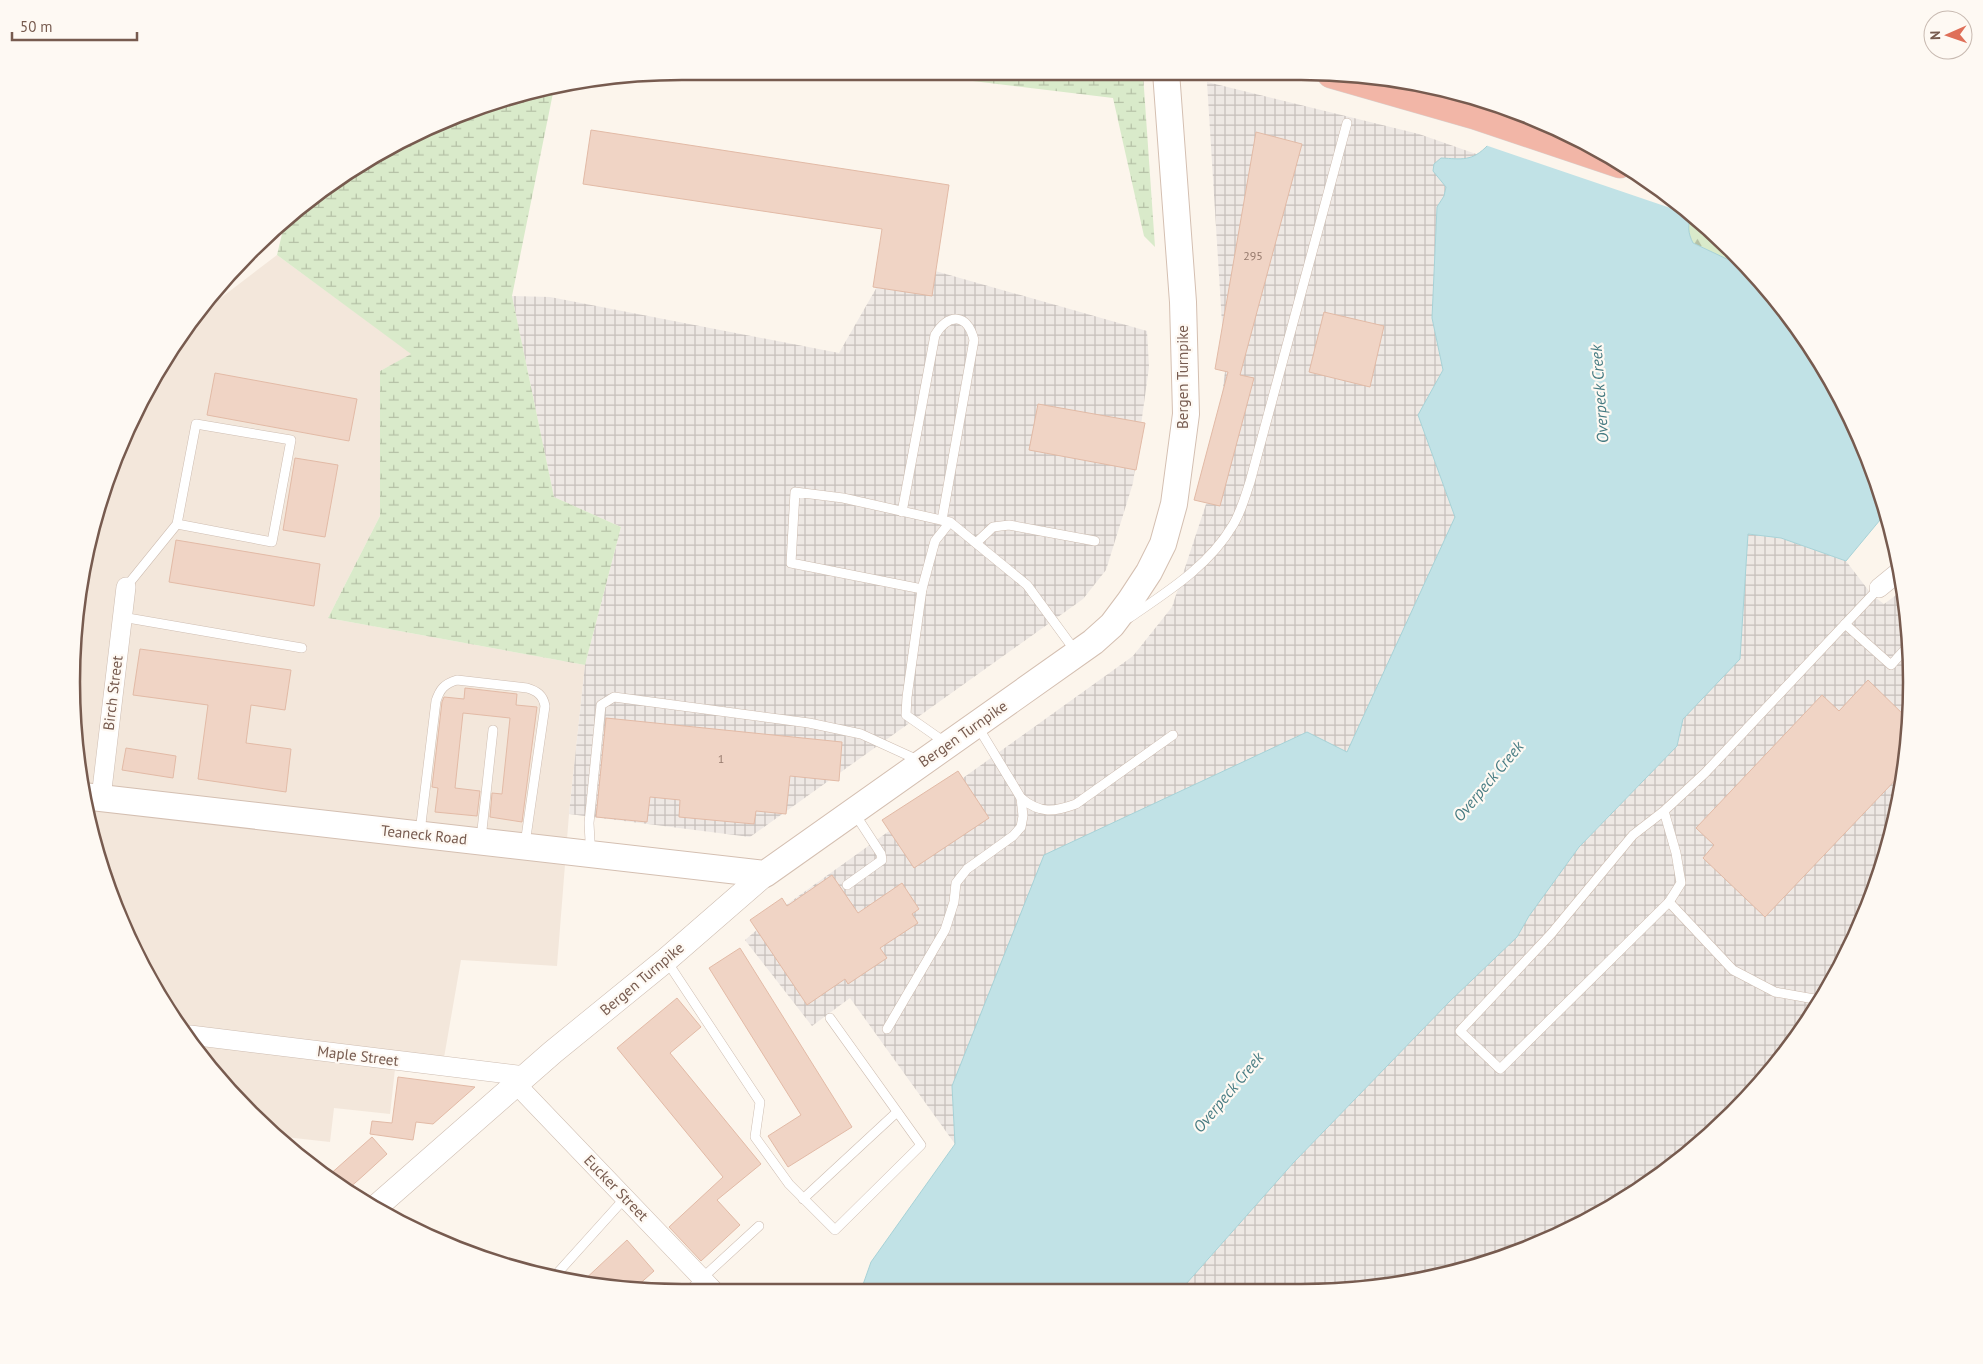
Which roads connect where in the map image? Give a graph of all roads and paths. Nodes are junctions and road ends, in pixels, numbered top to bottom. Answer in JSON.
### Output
{"nodes":[{"id":1,"x":1167,"y":81,"type":"edge"},
{"id":2,"x":1365,"y":83,"type":"edge"},
{"id":3,"x":1347,"y":123,"type":"dead end"},
{"id":4,"x":1586,"y":152,"type":"edge"},
{"id":5,"x":902,"y":512,"type":"junction"},
{"id":6,"x":946,"y":521,"type":"junction"},
{"id":7,"x":177,"y":524,"type":"junction"},
{"id":8,"x":1095,"y":541,"type":"dead end"},
{"id":9,"x":976,"y":544,"type":"junction"},
{"id":10,"x":1893,"y":576,"type":"edge"},
{"id":11,"x":126,"y":587,"type":"joint"},
{"id":12,"x":1879,"y":588,"type":"joint"},
{"id":13,"x":922,"y":589,"type":"junction"},
{"id":14,"x":122,"y":617,"type":"junction"},
{"id":15,"x":1845,"y":624,"type":"junction"},
{"id":16,"x":302,"y":648,"type":"dead end"},
{"id":17,"x":1083,"y":650,"type":"junction"},
{"id":18,"x":1902,"y":652,"type":"edge"},
{"id":19,"x":976,"y":725,"type":"junction"},
{"id":20,"x":493,"y":730,"type":"dead end"},
{"id":21,"x":1173,"y":735,"type":"dead end"},
{"id":22,"x":948,"y":744,"type":"junction"},
{"id":23,"x":923,"y":762,"type":"junction"},
{"id":24,"x":92,"y":797,"type":"edge"},
{"id":25,"x":1021,"y":798,"type":"junction"},
{"id":26,"x":1664,"y":811,"type":"junction"},
{"id":27,"x":853,"y":812,"type":"junction"},
{"id":28,"x":420,"y":835,"type":"junction"},
{"id":29,"x":480,"y":842,"type":"junction"},
{"id":30,"x":524,"y":846,"type":"junction"},
{"id":31,"x":588,"y":854,"type":"junction"},
{"id":32,"x":765,"y":874,"type":"junction"},
{"id":33,"x":847,"y":885,"type":"dead end"},
{"id":34,"x":1669,"y":902,"type":"junction"},
{"id":35,"x":666,"y":960,"type":"junction"},
{"id":36,"x":1813,"y":999,"type":"edge"},
{"id":37,"x":830,"y":1018,"type":"dead end"},
{"id":38,"x":887,"y":1029,"type":"dead end"},
{"id":39,"x":195,"y":1036,"type":"edge"},
{"id":40,"x":521,"y":1080,"type":"junction"},
{"id":41,"x":897,"y":1112,"type":"junction"},
{"id":42,"x":625,"y":1198,"type":"junction"},
{"id":43,"x":803,"y":1199,"type":"junction"},
{"id":44,"x":381,"y":1203,"type":"edge"},
{"id":45,"x":758,"y":1226,"type":"dead end"},
{"id":46,"x":560,"y":1271,"type":"edge"},
{"id":47,"x":702,"y":1278,"type":"junction"},
{"id":48,"x":696,"y":1284,"type":"edge"},
{"id":49,"x":708,"y":1284,"type":"edge"}],
"edges":[{"from":1,"to":17,"type":"main road","name":"Bergen Turnpike"},
{"from":2,"to":4,"type":"highway"},
{"from":3,"to":17,"type":"lane"},
{"from":5,"to":6,"type":"lane"},
{"from":5,"to":6,"type":"lane"},
{"from":5,"to":13,"type":"lane"},
{"from":6,"to":9,"type":"lane"},
{"from":6,"to":13,"type":"lane"},
{"from":7,"to":7,"type":"lane"},
{"from":7,"to":11,"type":"lane"},
{"from":8,"to":9,"type":"lane"},
{"from":9,"to":17,"type":"lane"},
{"from":10,"to":12,"type":"street"},
{"from":11,"to":14,"type":"street","name":"Birch Street"},
{"from":12,"to":15,"type":"lane"},
{"from":13,"to":22,"type":"lane"},
{"from":14,"to":16,"type":"lane"},
{"from":14,"to":24,"type":"street","name":"Birch Street"},
{"from":15,"to":18,"type":"lane"},
{"from":15,"to":26,"type":"lane"},
{"from":17,"to":19,"type":"main road","name":"Bergen Turnpike"},
{"from":19,"to":22,"type":"main road","name":"Bergen Turnpike"},
{"from":19,"to":25,"type":"lane"},
{"from":20,"to":29,"type":"lane"},
{"from":21,"to":25,"type":"lane"},
{"from":22,"to":23,"type":"main road","name":"Bergen Turnpike"},
{"from":23,"to":27,"type":"main road","name":"Bergen Turnpike"},
{"from":23,"to":31,"type":"lane"},
{"from":24,"to":28,"type":"main road","name":"Teaneck Road"},
{"from":25,"to":38,"type":"lane"},
{"from":26,"to":34,"type":"lane"},
{"from":26,"to":34,"type":"lane"},
{"from":27,"to":32,"type":"main road","name":"Bergen Turnpike"},
{"from":27,"to":33,"type":"lane"},
{"from":28,"to":29,"type":"main road","name":"Teaneck Road"},
{"from":28,"to":30,"type":"lane"},
{"from":29,"to":30,"type":"main road","name":"Teaneck Road"},
{"from":30,"to":31,"type":"main road","name":"Teaneck Road"},
{"from":31,"to":32,"type":"main road","name":"Teaneck Road"},
{"from":32,"to":35,"type":"street","name":"Bergen Turnpike"},
{"from":34,"to":36,"type":"lane"},
{"from":35,"to":40,"type":"street","name":"Bergen Turnpike"},
{"from":35,"to":43,"type":"lane"},
{"from":37,"to":41,"type":"lane"},
{"from":39,"to":40,"type":"street","name":"Maple Street"},
{"from":40,"to":42,"type":"street","name":"Eucker Street"},
{"from":40,"to":44,"type":"street","name":"Bergen Turnpike"},
{"from":41,"to":43,"type":"lane"},
{"from":41,"to":43,"type":"lane"},
{"from":42,"to":46,"type":"lane"},
{"from":42,"to":47,"type":"street","name":"Eucker Street"},
{"from":45,"to":47,"type":"lane"},
{"from":47,"to":48,"type":"lane"},
{"from":47,"to":49,"type":"street","name":"Eucker Street"}]}
